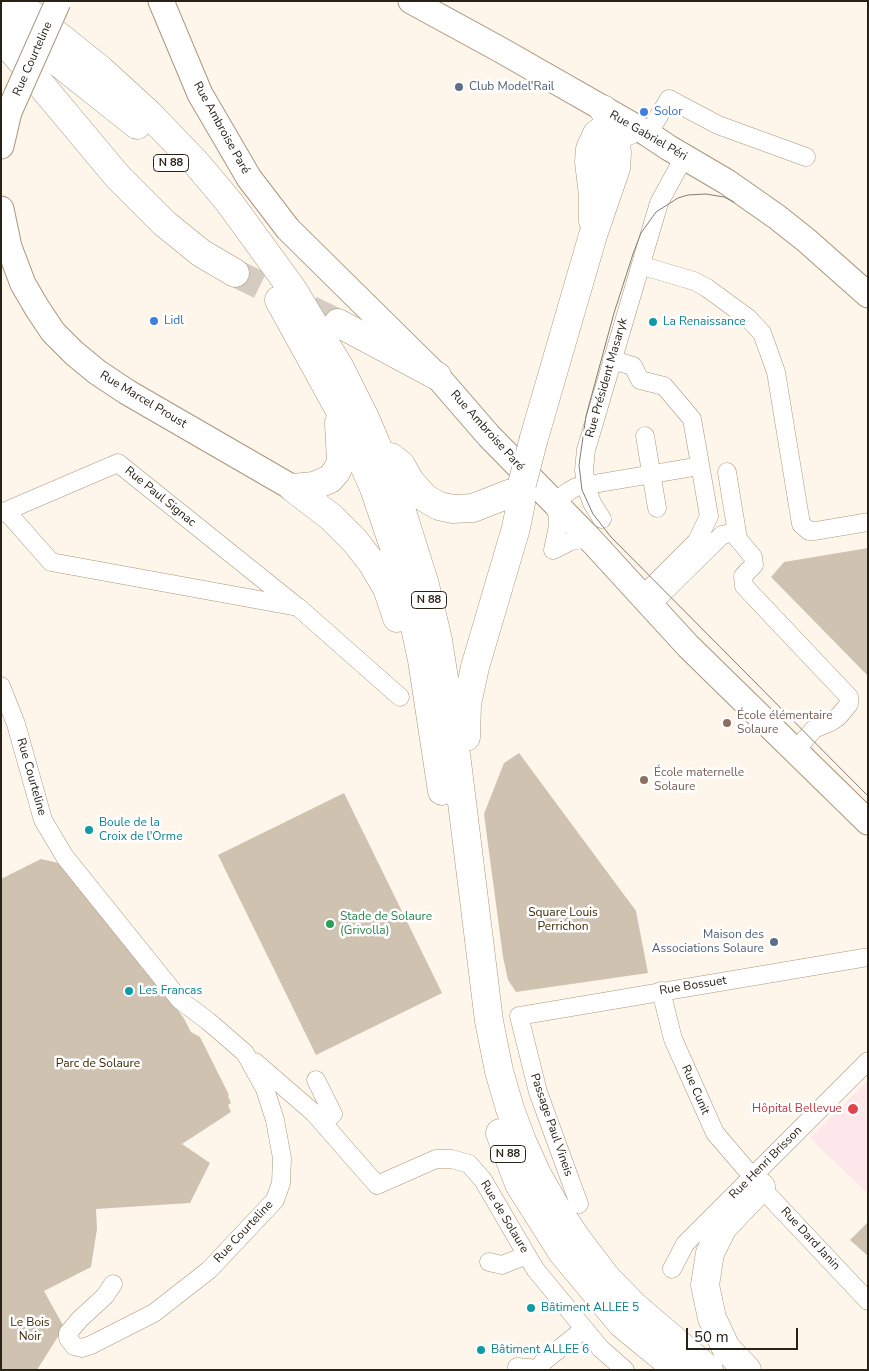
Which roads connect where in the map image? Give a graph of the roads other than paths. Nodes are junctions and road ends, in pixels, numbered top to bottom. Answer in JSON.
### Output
{"nodes":[{"id":1,"x":15,"y":1,"type":"edge"},
{"id":2,"x":161,"y":1,"type":"edge"},
{"id":3,"x":411,"y":1,"type":"edge"},
{"id":4,"x":59,"y":2,"type":"edge"},
{"id":5,"x":1,"y":17,"type":"edge"},
{"id":6,"x":1,"y":37,"type":"edge"},
{"id":7,"x":9,"y":104,"type":"edge"},
{"id":8,"x":623,"y":126,"type":"junction"},
{"id":9,"x":1,"y":146,"type":"edge"},
{"id":10,"x":677,"y":153,"type":"junction"},
{"id":11,"x":806,"y":157,"type":"dead end"},
{"id":12,"x":2,"y":219,"type":"edge"},
{"id":13,"x":650,"y":268,"type":"dead end"},
{"id":14,"x":236,"y":273,"type":"tunnel mouth"},
{"id":15,"x":868,"y":295,"type":"edge"},
{"id":16,"x":338,"y":323,"type":"tunnel mouth"},
{"id":17,"x":612,"y":360,"type":"junction"},
{"id":18,"x":437,"y":376,"type":"junction"},
{"id":19,"x":339,"y":409,"type":"junction"},
{"id":20,"x":644,"y":436,"type":"dead end"},
{"id":21,"x":377,"y":445,"type":"junction"},
{"id":22,"x":700,"y":466,"type":"junction"},
{"id":23,"x":727,"y":472,"type":"dead end"},
{"id":24,"x":651,"y":475,"type":"junction"},
{"id":25,"x":586,"y":486,"type":"junction"},
{"id":26,"x":520,"y":487,"type":"junction"},
{"id":27,"x":293,"y":488,"type":"junction"},
{"id":28,"x":553,"y":503,"type":"junction"},
{"id":29,"x":657,"y":508,"type":"dead end"},
{"id":30,"x":4,"y":512,"type":"edge"},
{"id":31,"x":868,"y":522,"type":"edge"},
{"id":32,"x":596,"y":529,"type":"junction"},
{"id":33,"x":736,"y":532,"type":"junction"},
{"id":34,"x":647,"y":600,"type":"junction"},
{"id":35,"x":298,"y":607,"type":"junction"},
{"id":36,"x":422,"y":660,"type":"junction"},
{"id":37,"x":1,"y":686,"type":"edge"},
{"id":38,"x":400,"y":697,"type":"dead end"},
{"id":39,"x":795,"y":751,"type":"junction"},
{"id":40,"x":457,"y":762,"type":"junction"},
{"id":41,"x":868,"y":822,"type":"edge"},
{"id":42,"x":868,"y":957,"type":"edge"},
{"id":43,"x":661,"y":991,"type":"junction"},
{"id":44,"x":519,"y":1016,"type":"joint"},
{"id":45,"x":245,"y":1053,"type":"junction"},
{"id":46,"x":868,"y":1061,"type":"edge"},
{"id":47,"x":316,"y":1080,"type":"dead end"},
{"id":48,"x":323,"y":1123,"type":"junction"},
{"id":49,"x":757,"y":1182,"type":"junction"},
{"id":50,"x":579,"y":1204,"type":"dead end"},
{"id":51,"x":527,"y":1255,"type":"junction"},
{"id":52,"x":495,"y":1260,"type":"dead end"},
{"id":53,"x":672,"y":1269,"type":"dead end"},
{"id":54,"x":113,"y":1284,"type":"dead end"},
{"id":55,"x":868,"y":1301,"type":"edge"},
{"id":56,"x":584,"y":1329,"type":"junction"},
{"id":57,"x":546,"y":1363,"type":"edge"},
{"id":58,"x":517,"y":1367,"type":"dead end"},
{"id":59,"x":625,"y":1370,"type":"edge"},
{"id":60,"x":678,"y":1370,"type":"edge"},
{"id":61,"x":709,"y":1370,"type":"edge"},
{"id":62,"x":747,"y":1370,"type":"edge"}],
"edges":[{"from":1,"to":21,"type":"highway","number":"N 88"},
{"from":2,"to":18,"type":"main road","name":"Rue Ambroise Paré"},
{"from":3,"to":8,"type":"main road","name":"Rue Gabriel Péri"},
{"from":4,"to":7,"type":"main road","name":"Rue Courteline","bridge":true},
{"from":5,"to":19,"type":"highway","number":"N 88"},
{"from":6,"to":14,"type":"highway"},
{"from":7,"to":9,"type":"main road","name":"Rue Courteline"},
{"from":8,"to":10,"type":"main road","name":"Rue Gabriel Péri"},
{"from":8,"to":11,"type":"street"},
{"from":8,"to":26,"type":"highway","bridge":true},
{"from":10,"to":15,"type":"main road","name":"Rue Gabriel Péri"},
{"from":10,"to":17,"type":"street","name":"Rue Président Masaryk"},
{"from":12,"to":27,"type":"main road","name":"Rue Marcel Proust"},
{"from":13,"to":31,"type":"street"},
{"from":16,"to":18,"type":"highway"},
{"from":17,"to":22,"type":"street"},
{"from":17,"to":25,"type":"street","name":"Rue Président Masaryk"},
{"from":18,"to":28,"type":"main road","name":"Rue Ambroise Paré"},
{"from":19,"to":27,"type":"highway"},
{"from":19,"to":36,"type":"highway","number":"N 88"},
{"from":20,"to":24,"type":"street"},
{"from":21,"to":26,"type":"highway"},
{"from":21,"to":40,"type":"highway","number":"N 88"},
{"from":22,"to":24,"type":"street"},
{"from":22,"to":34,"type":"street"},
{"from":23,"to":33,"type":"street"},
{"from":24,"to":25,"type":"street"},
{"from":24,"to":29,"type":"street"},
{"from":25,"to":28,"type":"street"},
{"from":25,"to":32,"type":"street","name":"Rue Président Masaryk"},
{"from":26,"to":40,"type":"highway"},
{"from":27,"to":36,"type":"highway"},
{"from":28,"to":32,"type":"main road","name":"Rue Ambroise Paré"},
{"from":28,"to":32,"type":"street"},
{"from":30,"to":35,"type":"street","name":"Rue Paul Signac"},
{"from":30,"to":35,"type":"street","name":"Rue Paul Signac"},
{"from":32,"to":34,"type":"main road","name":"Rue Ambroise Paré"},
{"from":33,"to":34,"type":"street"},
{"from":33,"to":39,"type":"street"},
{"from":34,"to":39,"type":"main road","name":"Rue Ambroise Paré"},
{"from":35,"to":38,"type":"street","name":"Rue Paul Signac"},
{"from":36,"to":60,"type":"highway","number":"N 88"},
{"from":37,"to":45,"type":"street","name":"Rue Courteline"},
{"from":39,"to":41,"type":"main road","name":"Rue Ambroise Paré"},
{"from":40,"to":61,"type":"highway","number":"N 88"},
{"from":42,"to":43,"type":"street","name":"Rue Bossuet"},
{"from":43,"to":44,"type":"street","name":"Rue Bossuet"},
{"from":43,"to":49,"type":"street","name":"Rue Cunit"},
{"from":44,"to":50,"type":"street","name":"Passage Paul Vineis"},
{"from":45,"to":48,"type":"street","name":"Rue de Solaure"},
{"from":45,"to":54,"type":"street","name":"Rue Courteline"},
{"from":46,"to":49,"type":"street","name":"Rue Henri Brisson"},
{"from":47,"to":48,"type":"street"},
{"from":48,"to":51,"type":"street","name":"Rue de Solaure"},
{"from":49,"to":53,"type":"street","name":"Rue Henri Brisson"},
{"from":49,"to":55,"type":"street","name":"Rue Dard Janin"},
{"from":49,"to":62,"type":"highway"},
{"from":51,"to":52,"type":"street"},
{"from":51,"to":56,"type":"street","name":"Rue de Solaure"},
{"from":56,"to":57,"type":"street"},
{"from":56,"to":59,"type":"street","name":"Rue de Solaure"},
{"from":57,"to":58,"type":"street"}]}
